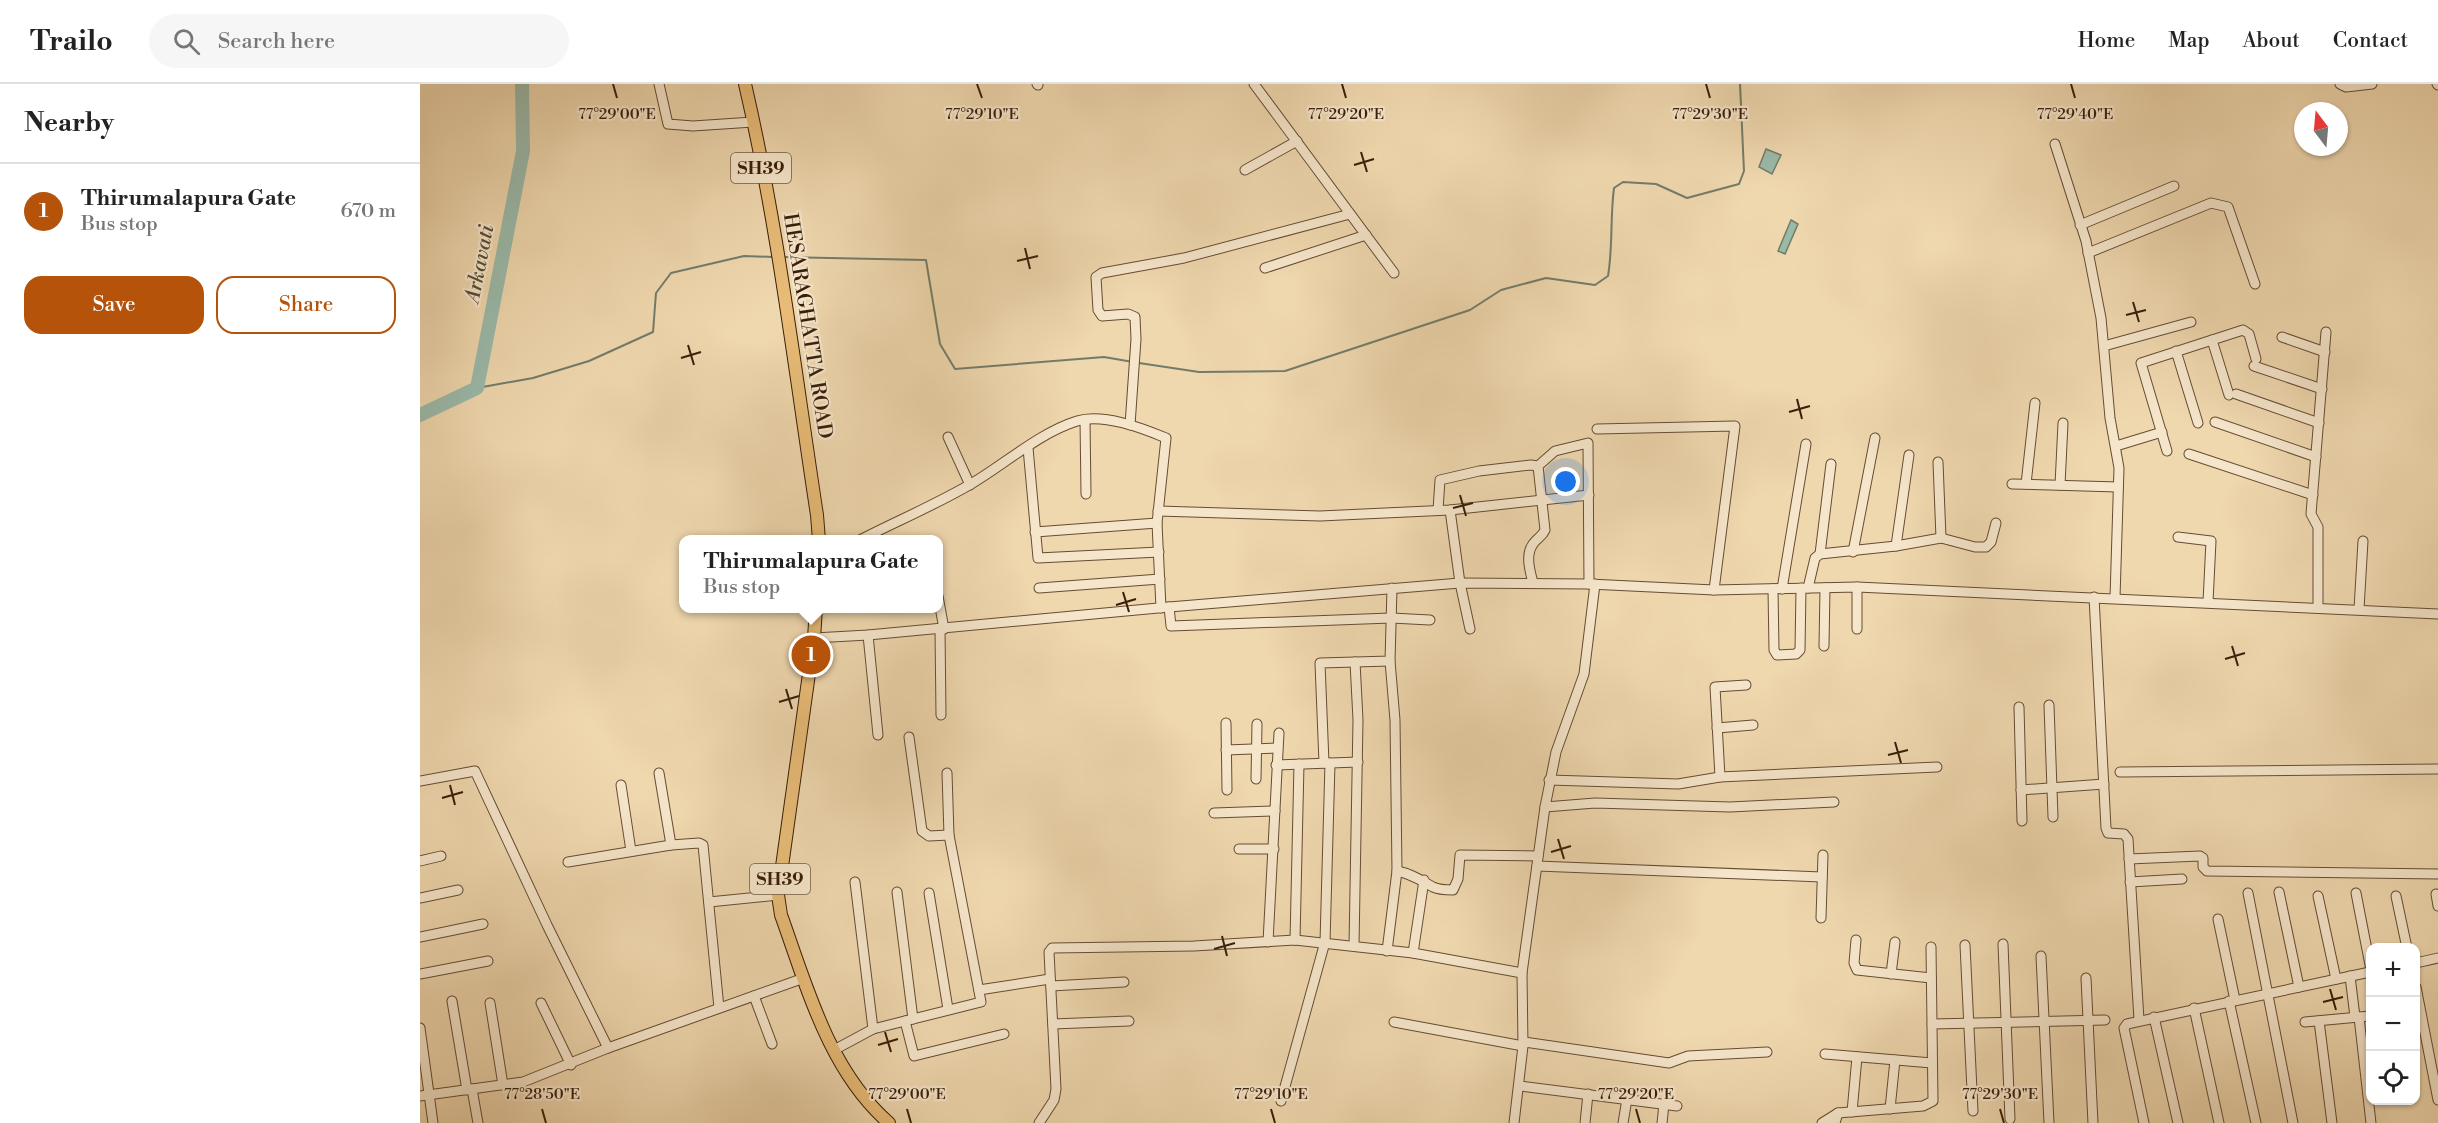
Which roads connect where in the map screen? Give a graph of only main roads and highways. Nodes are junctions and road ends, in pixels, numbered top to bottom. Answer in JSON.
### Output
{"nodes":[{"id":1,"x":744,"y":84,"type":"edge"},
{"id":2,"x":819,"y":535,"type":"edge"},
{"id":3,"x":816,"y":613,"type":"edge"},
{"id":4,"x":889,"y":1123,"type":"edge"}],
"edges":[{"from":1,"to":2,"type":"main road","name":"HESARAGHATTA ROAD","number":"SH39"},
{"from":3,"to":4,"type":"main road","number":"SH39"}]}
